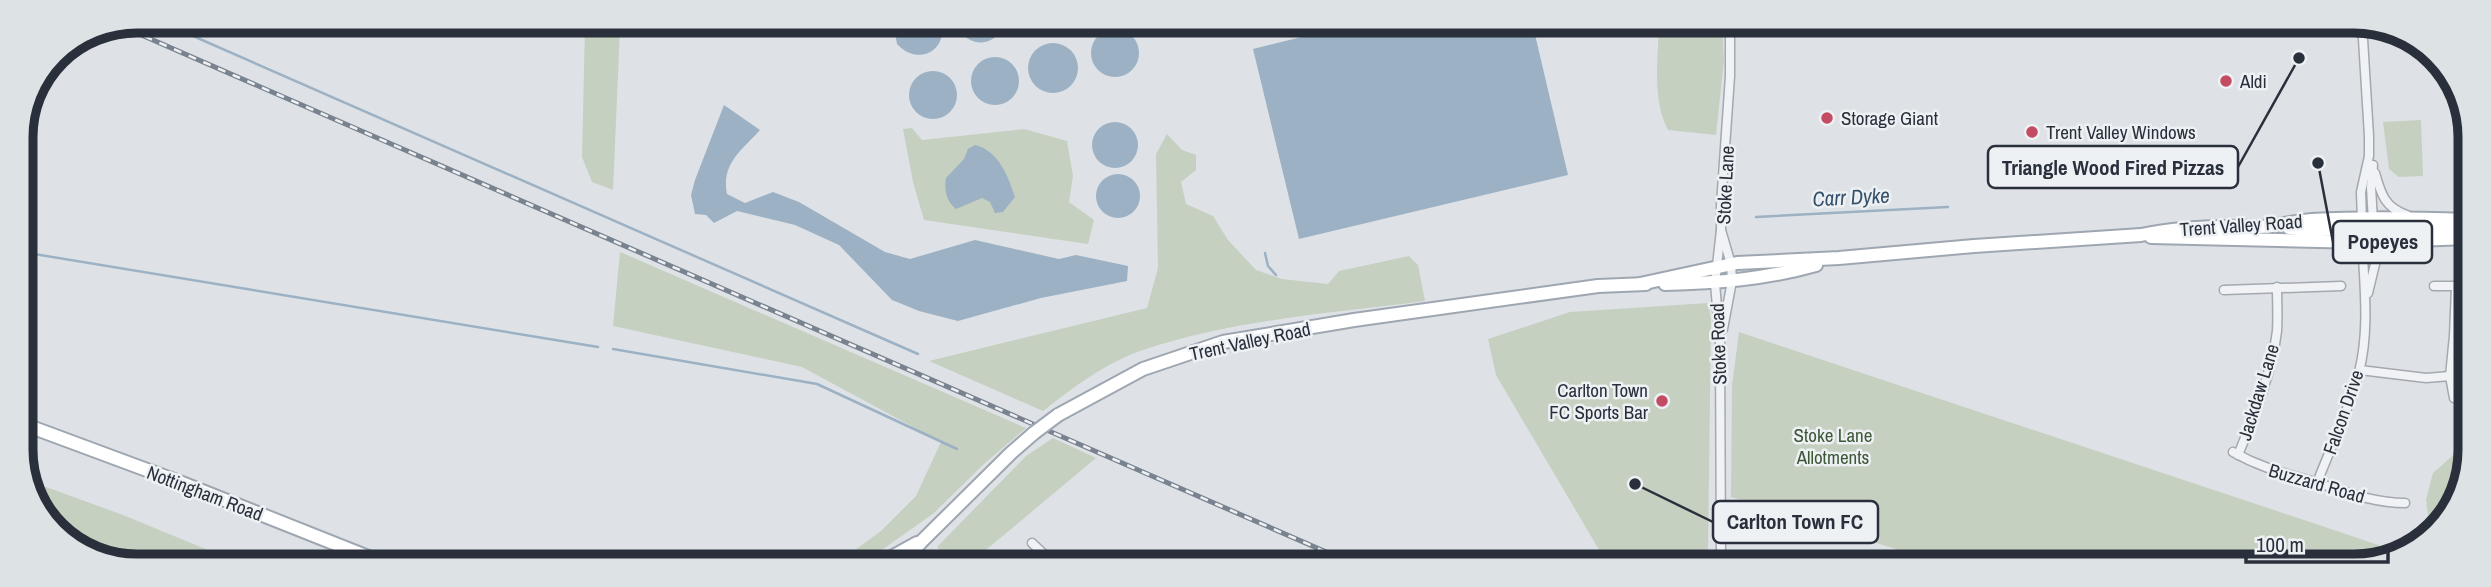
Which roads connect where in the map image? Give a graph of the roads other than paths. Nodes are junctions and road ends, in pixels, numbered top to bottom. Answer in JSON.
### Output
{"nodes":[{"id":1,"x":1730,"y":33,"type":"edge"},
{"id":2,"x":2362,"y":34,"type":"edge"},
{"id":3,"x":2368,"y":156,"type":"junction"},
{"id":4,"x":2373,"y":165,"type":"junction"},
{"id":5,"x":2413,"y":217,"type":"junction"},
{"id":6,"x":2458,"y":219,"type":"edge"},
{"id":7,"x":2458,"y":229,"type":"edge"},
{"id":8,"x":1721,"y":230,"type":"junction"},
{"id":9,"x":2368,"y":230,"type":"junction"},
{"id":10,"x":2141,"y":236,"type":"junction"},
{"id":11,"x":2458,"y":237,"type":"edge"},
{"id":12,"x":1839,"y":258,"type":"junction"},
{"id":13,"x":1731,"y":264,"type":"junction"},
{"id":14,"x":1716,"y":266,"type":"junction"},
{"id":15,"x":1732,"y":281,"type":"junction"},
{"id":16,"x":1716,"y":283,"type":"junction"},
{"id":17,"x":1640,"y":284,"type":"junction"},
{"id":18,"x":2341,"y":286,"type":"dead end"},
{"id":19,"x":2434,"y":286,"type":"dead end"},
{"id":20,"x":2456,"y":286,"type":"joint"},
{"id":21,"x":2277,"y":287,"type":"junction"},
{"id":22,"x":2224,"y":290,"type":"dead end"},
{"id":23,"x":2366,"y":299,"type":"junction"},
{"id":24,"x":1720,"y":343,"type":"junction"},
{"id":25,"x":2360,"y":370,"type":"junction"},
{"id":26,"x":2450,"y":376,"type":"junction"},
{"id":27,"x":2454,"y":398,"type":"dead end"},
{"id":28,"x":33,"y":428,"type":"edge"},
{"id":29,"x":2236,"y":453,"type":"joint"},
{"id":30,"x":2317,"y":483,"type":"junction"},
{"id":31,"x":2405,"y":503,"type":"dead end"},
{"id":32,"x":921,"y":542,"type":"junction"},
{"id":33,"x":1032,"y":543,"type":"dead end"},
{"id":34,"x":361,"y":554,"type":"edge"},
{"id":35,"x":899,"y":554,"type":"edge"},
{"id":36,"x":911,"y":554,"type":"edge"},
{"id":37,"x":1044,"y":554,"type":"edge"},
{"id":38,"x":1721,"y":554,"type":"edge"}],
"edges":[{"from":1,"to":8,"type":"street","name":"Stoke Lane"},
{"from":2,"to":3,"type":"street"},
{"from":3,"to":4,"type":"street"},
{"from":3,"to":9,"type":"street"},
{"from":4,"to":5,"type":"street"},
{"from":4,"to":9,"type":"street"},
{"from":5,"to":6,"type":"main road","name":"Trent Valley Road"},
{"from":5,"to":9,"type":"main road","name":"Trent Valley Road"},
{"from":7,"to":9,"type":"main road"},
{"from":8,"to":13,"type":"street","name":"Stoke Lane"},
{"from":8,"to":14,"type":"street","name":"Stoke Road"},
{"from":9,"to":10,"type":"main road","name":"Trent Valley Road"},
{"from":9,"to":10,"type":"main road","name":"Trent Valley Road"},
{"from":9,"to":11,"type":"main road","name":"Trent Valley Road"},
{"from":9,"to":23,"type":"street","name":"Falcon Drive"},
{"from":9,"to":23,"type":"street","name":"Falcon Drive"},
{"from":10,"to":12,"type":"main road","name":"Trent Valley Road"},
{"from":12,"to":13,"type":"main road","name":"Trent Valley Road"},
{"from":12,"to":15,"type":"main road","name":"Trent Valley Road"},
{"from":13,"to":14,"type":"main road","name":"Trent Valley Road"},
{"from":13,"to":15,"type":"street","name":"Stoke Lane"},
{"from":14,"to":16,"type":"street","name":"Stoke Road"},
{"from":14,"to":17,"type":"main road","name":"Trent Valley Road"},
{"from":15,"to":16,"type":"main road","name":"Trent Valley Road"},
{"from":15,"to":24,"type":"street","name":"Stoke Lane"},
{"from":16,"to":17,"type":"main road","name":"Trent Valley Road"},
{"from":16,"to":24,"type":"street","name":"Stoke Road"},
{"from":17,"to":32,"type":"main road","name":"Trent Valley Road","bridge":true},
{"from":18,"to":21,"type":"street"},
{"from":19,"to":20,"type":"street"},
{"from":20,"to":26,"type":"street"},
{"from":21,"to":22,"type":"street"},
{"from":21,"to":29,"type":"street","name":"Jackdaw Lane"},
{"from":23,"to":25,"type":"street","name":"Falcon Drive"},
{"from":24,"to":38,"type":"street","name":"Stoke Road"},
{"from":25,"to":26,"type":"street"},
{"from":25,"to":30,"type":"street","name":"Falcon Drive"},
{"from":26,"to":27,"type":"street"},
{"from":28,"to":34,"type":"main road","name":"Nottingham Road"},
{"from":29,"to":30,"type":"street","name":"Buzzard Road"},
{"from":30,"to":31,"type":"street","name":"Buzzard Road"},
{"from":32,"to":35,"type":"main road","name":"Trent Valley Road"},
{"from":32,"to":36,"type":"main road","name":"Trent Valley Road"},
{"from":33,"to":37,"type":"street"}]}
